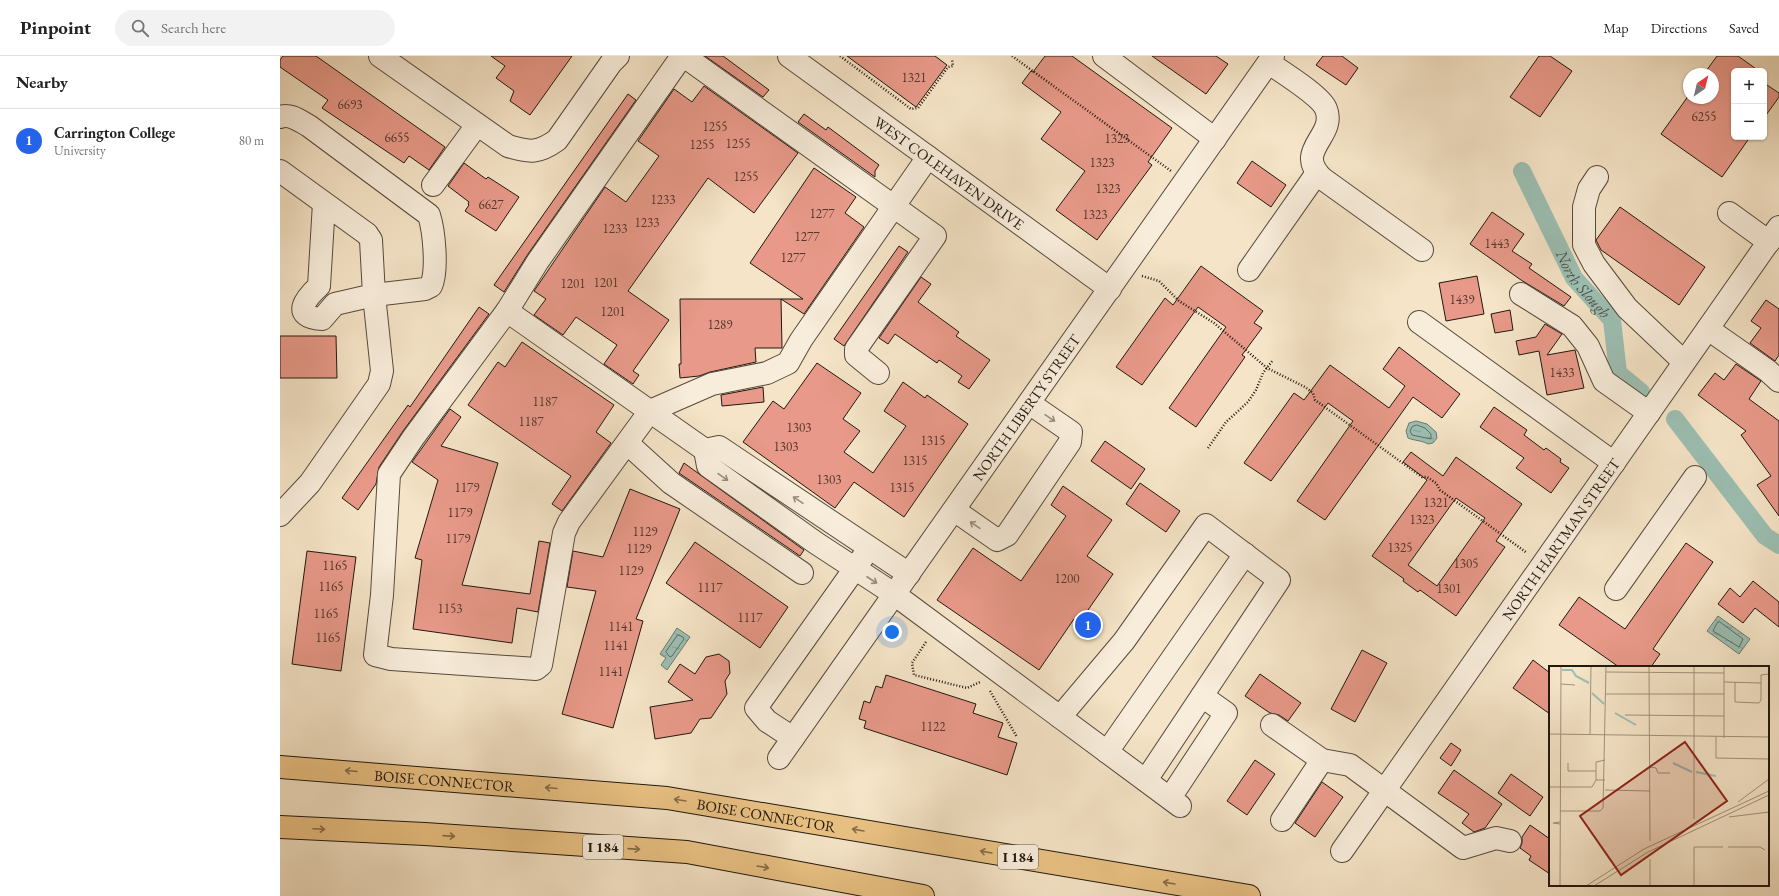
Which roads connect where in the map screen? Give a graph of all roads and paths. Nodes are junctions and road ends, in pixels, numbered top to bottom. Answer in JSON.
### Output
{"nodes":[{"id":1,"x":380,"y":56,"type":"edge"},
{"id":2,"x":618,"y":56,"type":"edge"},
{"id":3,"x":683,"y":56,"type":"edge"},
{"id":4,"x":789,"y":56,"type":"edge"},
{"id":5,"x":840,"y":56,"type":"edge"},
{"id":6,"x":1012,"y":56,"type":"edge"},
{"id":7,"x":1104,"y":56,"type":"edge"},
{"id":8,"x":952,"y":59,"type":"dead end"},
{"id":9,"x":1271,"y":59,"type":"edge"},
{"id":10,"x":280,"y":117,"type":"edge"},
{"id":11,"x":477,"y":125,"type":"junction"},
{"id":12,"x":1215,"y":139,"type":"junction"},
{"id":13,"x":928,"y":156,"type":"junction"},
{"id":14,"x":1171,"y":170,"type":"dead end"},
{"id":15,"x":280,"y":171,"type":"edge"},
{"id":16,"x":1317,"y":173,"type":"junction"},
{"id":17,"x":1597,"y":177,"type":"dead end"},
{"id":18,"x":433,"y":185,"type":"dead end"},
{"id":19,"x":324,"y":203,"type":"junction"},
{"id":20,"x":893,"y":207,"type":"junction"},
{"id":21,"x":1729,"y":213,"type":"dead end"},
{"id":22,"x":1774,"y":235,"type":"edge"},
{"id":23,"x":1422,"y":250,"type":"dead end"},
{"id":24,"x":1249,"y":270,"type":"dead end"},
{"id":25,"x":1137,"y":272,"type":"dead end"},
{"id":26,"x":1110,"y":289,"type":"junction"},
{"id":27,"x":1522,"y":294,"type":"dead end"},
{"id":28,"x":374,"y":295,"type":"junction"},
{"id":29,"x":507,"y":311,"type":"junction"},
{"id":30,"x":1419,"y":322,"type":"dead end"},
{"id":31,"x":1708,"y":329,"type":"junction"},
{"id":32,"x":1273,"y":360,"type":"dead end"},
{"id":33,"x":1684,"y":362,"type":"junction"},
{"id":34,"x":1267,"y":368,"type":"junction"},
{"id":35,"x":878,"y":374,"type":"dead end"},
{"id":36,"x":1779,"y":381,"type":"edge"},
{"id":37,"x":1029,"y":403,"type":"junction"},
{"id":38,"x":650,"y":411,"type":"junction"},
{"id":39,"x":1649,"y":413,"type":"junction"},
{"id":40,"x":627,"y":442,"type":"junction"},
{"id":41,"x":1208,"y":448,"type":"dead end"},
{"id":42,"x":705,"y":450,"type":"junction"},
{"id":43,"x":1614,"y":463,"type":"junction"},
{"id":44,"x":1695,"y":477,"type":"dead end"},
{"id":45,"x":954,"y":510,"type":"junction"},
{"id":46,"x":280,"y":515,"type":"edge"},
{"id":47,"x":869,"y":548,"type":"junction"},
{"id":48,"x":1245,"y":554,"type":"junction"},
{"id":49,"x":1531,"y":555,"type":"dead end"},
{"id":50,"x":854,"y":568,"type":"junction"},
{"id":51,"x":802,"y":572,"type":"dead end"},
{"id":52,"x":909,"y":574,"type":"junction"},
{"id":53,"x":1616,"y":589,"type":"dead end"},
{"id":54,"x":894,"y":594,"type":"junction"},
{"id":55,"x":928,"y":639,"type":"dead end"},
{"id":56,"x":984,"y":680,"type":"dead end"},
{"id":57,"x":988,"y":686,"type":"dead end"},
{"id":58,"x":1202,"y":696,"type":"junction"},
{"id":59,"x":1060,"y":716,"type":"junction"},
{"id":60,"x":1272,"y":725,"type":"dead end"},
{"id":61,"x":1017,"y":737,"type":"dead end"},
{"id":62,"x":793,"y":738,"type":"junction"},
{"id":63,"x":1107,"y":752,"type":"junction"},
{"id":64,"x":779,"y":758,"type":"dead end"},
{"id":65,"x":1322,"y":760,"type":"junction"},
{"id":66,"x":280,"y":767,"type":"edge"},
{"id":67,"x":1146,"y":780,"type":"junction"},
{"id":68,"x":1384,"y":790,"type":"junction"},
{"id":69,"x":1282,"y":820,"type":"dead end"},
{"id":70,"x":280,"y":827,"type":"edge"},
{"id":71,"x":1510,"y":841,"type":"dead end"},
{"id":72,"x":1342,"y":851,"type":"dead end"},
{"id":73,"x":923,"y":896,"type":"edge"},
{"id":74,"x":1249,"y":896,"type":"edge"}],
"edges":[{"from":1,"to":11,"type":"street"},
{"from":2,"to":11,"type":"street"},
{"from":3,"to":20,"type":"street"},
{"from":3,"to":29,"type":"street"},
{"from":4,"to":13,"type":"street","name":"WEST COLEHAVEN DRIVE"},
{"from":5,"to":8,"type":"path"},
{"from":6,"to":14,"type":"path"},
{"from":7,"to":12,"type":"street"},
{"from":9,"to":12,"type":"street","name":"NORTH LIBERTY STREET"},
{"from":9,"to":16,"type":"street"},
{"from":10,"to":28,"type":"street"},
{"from":11,"to":18,"type":"street"},
{"from":12,"to":26,"type":"street","name":"NORTH LIBERTY STREET"},
{"from":13,"to":20,"type":"street"},
{"from":13,"to":26,"type":"street","name":"WEST COLEHAVEN DRIVE"},
{"from":15,"to":19,"type":"street"},
{"from":16,"to":23,"type":"street"},
{"from":16,"to":24,"type":"street"},
{"from":17,"to":33,"type":"street"},
{"from":19,"to":28,"type":"street"},
{"from":19,"to":28,"type":"street"},
{"from":20,"to":35,"type":"street"},
{"from":20,"to":38,"type":"street"},
{"from":21,"to":22,"type":"street"},
{"from":22,"to":31,"type":"street","name":"NORTH HARTMAN STREET"},
{"from":25,"to":34,"type":"path"},
{"from":26,"to":37,"type":"street","name":"NORTH LIBERTY STREET"},
{"from":27,"to":39,"type":"street"},
{"from":28,"to":46,"type":"street"},
{"from":29,"to":38,"type":"street"},
{"from":29,"to":40,"type":"street"},
{"from":30,"to":43,"type":"street"},
{"from":31,"to":33,"type":"street","name":"NORTH HARTMAN STREET"},
{"from":31,"to":36,"type":"street"},
{"from":32,"to":34,"type":"path"},
{"from":33,"to":39,"type":"street","name":"NORTH HARTMAN STREET"},
{"from":34,"to":41,"type":"path"},
{"from":34,"to":49,"type":"path"},
{"from":37,"to":45,"type":"street","name":"NORTH LIBERTY STREET"},
{"from":37,"to":45,"type":"street","one_way":true},
{"from":38,"to":40,"type":"street"},
{"from":38,"to":42,"type":"street"},
{"from":39,"to":43,"type":"street","name":"NORTH HARTMAN STREET"},
{"from":40,"to":51,"type":"street"},
{"from":47,"to":42,"type":"street","one_way":true},
{"from":42,"to":50,"type":"street","one_way":true},
{"from":43,"to":68,"type":"street","name":"NORTH HARTMAN STREET"},
{"from":44,"to":53,"type":"street"},
{"from":45,"to":52,"type":"street","name":"NORTH LIBERTY STREET"},
{"from":47,"to":50,"type":"street"},
{"from":47,"to":52,"type":"street"},
{"from":48,"to":58,"type":"street"},
{"from":48,"to":59,"type":"street"},
{"from":48,"to":63,"type":"street"},
{"from":50,"to":54,"type":"street","one_way":true},
{"from":50,"to":62,"type":"street"},
{"from":52,"to":54,"type":"street","name":"NORTH LIBERTY STREET"},
{"from":54,"to":59,"type":"street"},
{"from":54,"to":62,"type":"street","name":"NORTH LIBERTY STREET"},
{"from":55,"to":56,"type":"path"},
{"from":57,"to":61,"type":"path"},
{"from":58,"to":67,"type":"street"},
{"from":58,"to":67,"type":"street"},
{"from":59,"to":63,"type":"street"},
{"from":60,"to":65,"type":"street"},
{"from":62,"to":64,"type":"street","name":"NORTH LIBERTY STREET"},
{"from":63,"to":67,"type":"street"},
{"from":65,"to":68,"type":"street"},
{"from":65,"to":69,"type":"street"},
{"from":74,"to":66,"type":"highway","name":"BOISE CONNECTOR","number":"I 184","one_way":true},
{"from":68,"to":71,"type":"street"},
{"from":68,"to":72,"type":"street","name":"NORTH HARTMAN STREET"},
{"from":70,"to":73,"type":"highway","number":"I 184","one_way":true}]}
